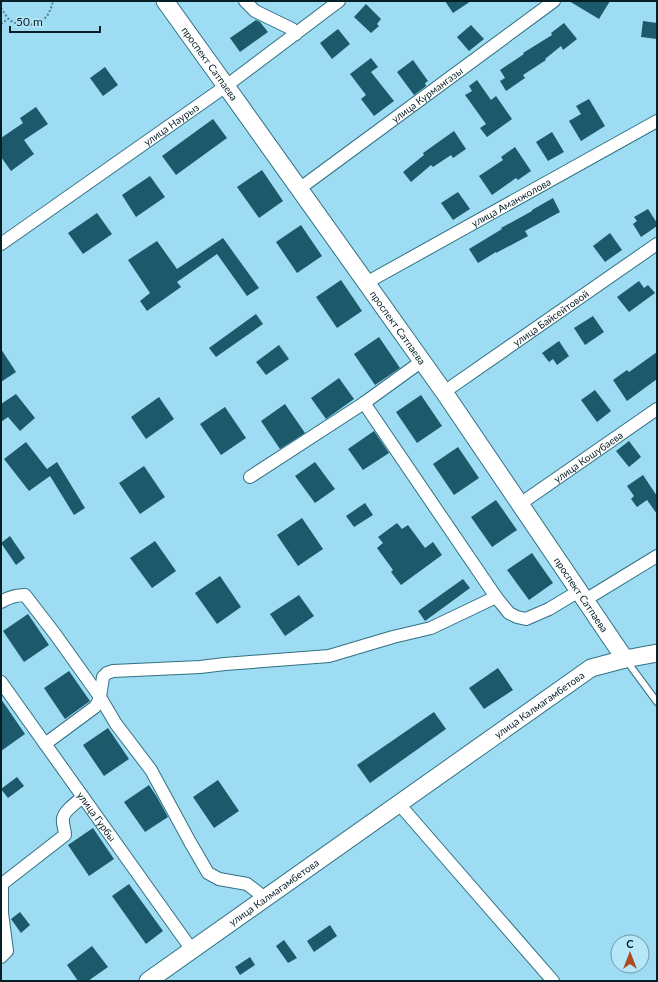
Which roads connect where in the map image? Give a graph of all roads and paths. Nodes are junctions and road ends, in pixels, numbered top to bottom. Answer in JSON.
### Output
{"nodes":[{"id":1,"x":53,"y":1,"type":"edge"},
{"id":2,"x":165,"y":1,"type":"edge"},
{"id":3,"x":245,"y":1,"type":"edge"},
{"id":4,"x":339,"y":1,"type":"edge"},
{"id":5,"x":554,"y":1,"type":"edge"},
{"id":6,"x":1,"y":8,"type":"edge"},
{"id":7,"x":8,"y":18,"type":"junction"},
{"id":8,"x":1,"y":24,"type":"edge"},
{"id":9,"x":296,"y":34,"type":"junction"},
{"id":10,"x":226,"y":86,"type":"junction"},
{"id":11,"x":657,"y":122,"type":"edge"},
{"id":12,"x":299,"y":189,"type":"junction"},
{"id":13,"x":1,"y":244,"type":"edge"},
{"id":14,"x":657,"y":244,"type":"edge"},
{"id":15,"x":366,"y":283,"type":"junction"},
{"id":16,"x":422,"y":361,"type":"junction"},
{"id":17,"x":444,"y":392,"type":"junction"},
{"id":18,"x":364,"y":403,"type":"junction"},
{"id":19,"x":657,"y":409,"type":"edge"},
{"id":20,"x":250,"y":477,"type":"dead end"},
{"id":21,"x":520,"y":504,"type":"junction"},
{"id":22,"x":657,"y":556,"type":"edge"},
{"id":23,"x":582,"y":596,"type":"junction"},
{"id":24,"x":496,"y":597,"type":"junction"},
{"id":25,"x":1,"y":602,"type":"edge"},
{"id":26,"x":657,"y":653,"type":"edge"},
{"id":27,"x":625,"y":659,"type":"junction"},
{"id":28,"x":1,"y":682,"type":"edge"},
{"id":29,"x":100,"y":697,"type":"junction"},
{"id":30,"x":657,"y":702,"type":"edge"},
{"id":31,"x":45,"y":744,"type":"junction"},
{"id":32,"x":83,"y":796,"type":"junction"},
{"id":33,"x":399,"y":804,"type":"junction"},
{"id":34,"x":2,"y":884,"type":"edge"},
{"id":35,"x":265,"y":898,"type":"junction"},
{"id":36,"x":192,"y":950,"type":"junction"},
{"id":37,"x":1,"y":957,"type":"edge"},
{"id":38,"x":148,"y":981,"type":"edge"},
{"id":39,"x":553,"y":981,"type":"edge"}],
"edges":[{"from":1,"to":7,"type":"path"},
{"from":2,"to":10,"type":"street","name":"проспект Сатпаева"},
{"from":3,"to":9,"type":"street"},
{"from":4,"to":9,"type":"street","name":"улица Наурыз"},
{"from":5,"to":12,"type":"street","name":"улица Курмангазы"},
{"from":6,"to":7,"type":"path"},
{"from":7,"to":8,"type":"path"},
{"from":9,"to":10,"type":"street","name":"улица Наурыз"},
{"from":10,"to":12,"type":"street","name":"проспект Сатпаева"},
{"from":10,"to":13,"type":"street","name":"улица Наурыз"},
{"from":11,"to":15,"type":"street","name":"улица Аманжолова"},
{"from":12,"to":15,"type":"street","name":"проспект Сатпаева"},
{"from":14,"to":17,"type":"street","name":"улица Байсейтовой"},
{"from":15,"to":16,"type":"street","name":"проспект Сатпаева"},
{"from":16,"to":17,"type":"street","name":"проспект Сатпаева"},
{"from":16,"to":18,"type":"street"},
{"from":17,"to":21,"type":"street","name":"проспект Сатпаева"},
{"from":18,"to":20,"type":"street"},
{"from":18,"to":24,"type":"street"},
{"from":19,"to":21,"type":"street","name":"улица Кошубаева"},
{"from":21,"to":23,"type":"street","name":"проспект Сатпаева"},
{"from":22,"to":23,"type":"street"},
{"from":23,"to":24,"type":"street"},
{"from":23,"to":27,"type":"street","name":"проспект Сатпаева"},
{"from":24,"to":29,"type":"street"},
{"from":25,"to":29,"type":"street"},
{"from":26,"to":27,"type":"street","name":"улица Калмагамбетова"},
{"from":27,"to":30,"type":"lane"},
{"from":27,"to":33,"type":"street","name":"улица Калмагамбетова"},
{"from":28,"to":31,"type":"street","name":"улица Гурбы"},
{"from":29,"to":31,"type":"street"},
{"from":29,"to":35,"type":"street"},
{"from":31,"to":32,"type":"street","name":"улица Гурбы"},
{"from":32,"to":34,"type":"street"},
{"from":32,"to":36,"type":"street","name":"улица Гурбы"},
{"from":33,"to":35,"type":"street","name":"улица Калмагамбетова"},
{"from":33,"to":39,"type":"street"},
{"from":34,"to":37,"type":"street"},
{"from":35,"to":36,"type":"street","name":"улица Калмагамбетова"},
{"from":36,"to":38,"type":"street","name":"улица Калмагамбетова"}]}
